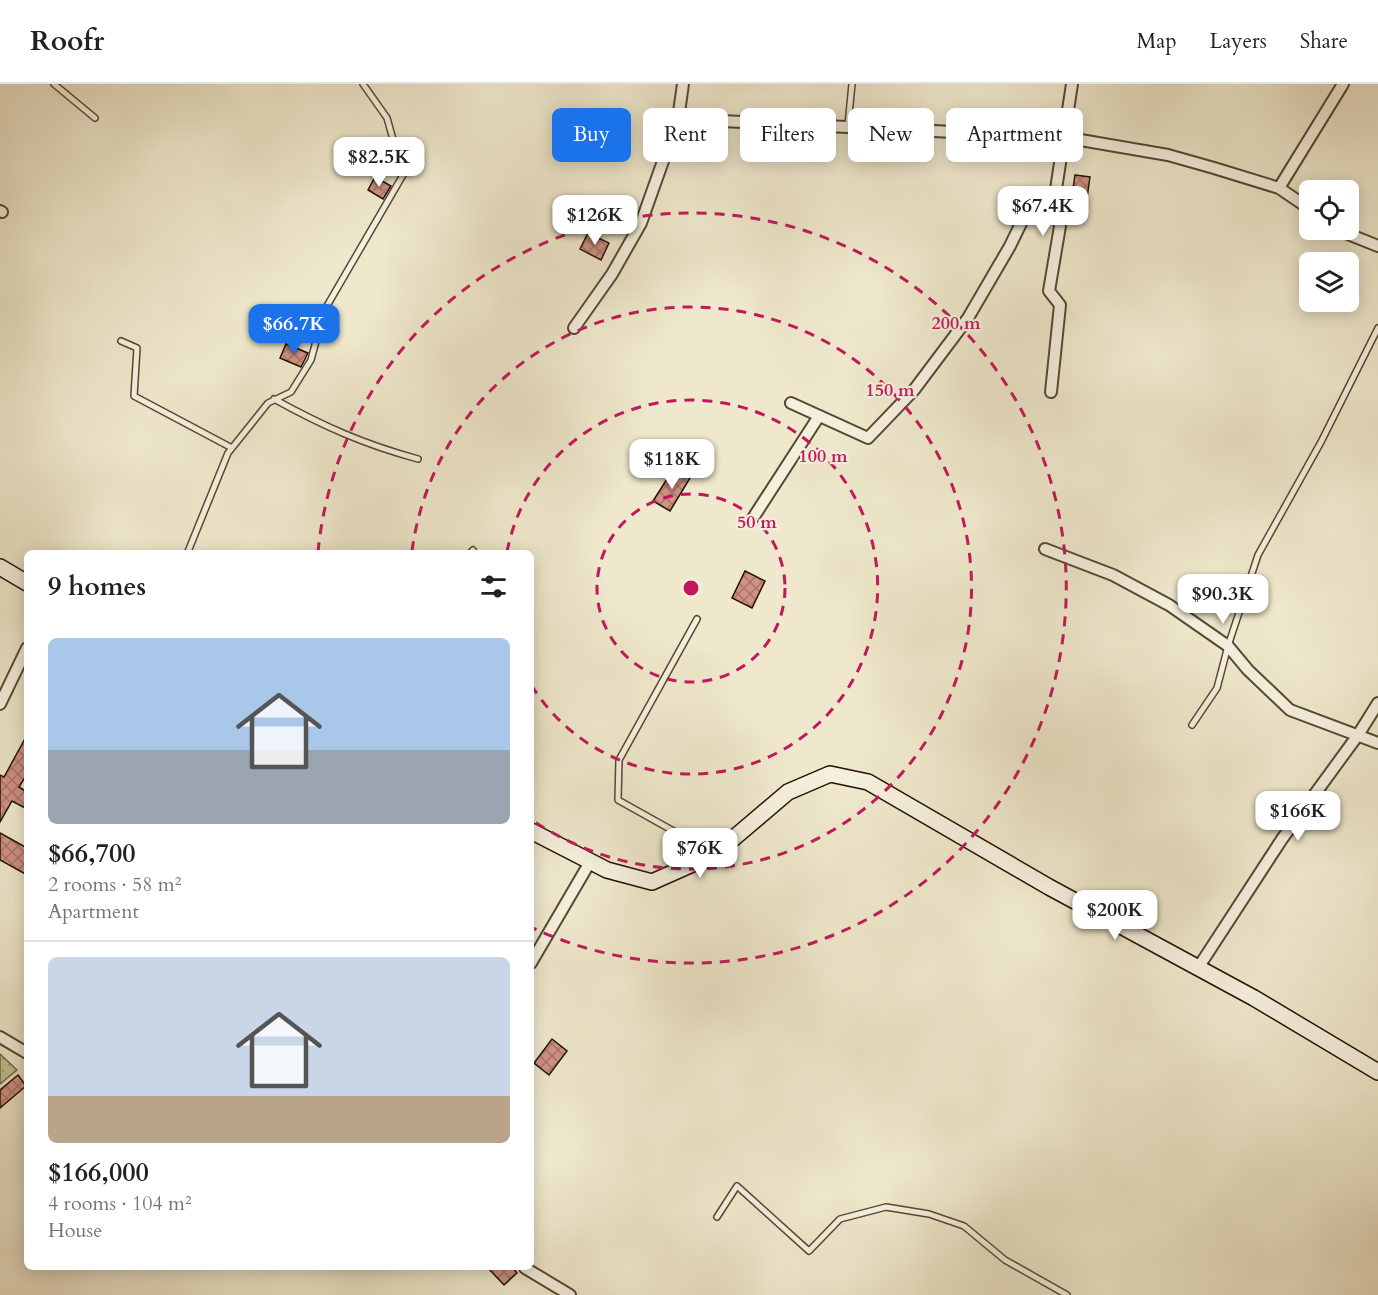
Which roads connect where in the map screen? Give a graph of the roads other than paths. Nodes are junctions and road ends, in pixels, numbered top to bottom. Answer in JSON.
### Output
{"nodes":[{"id":1,"x":54,"y":84,"type":"edge"},
{"id":2,"x":363,"y":84,"type":"edge"},
{"id":3,"x":683,"y":84,"type":"edge"},
{"id":4,"x":852,"y":84,"type":"edge"},
{"id":5,"x":1072,"y":84,"type":"edge"},
{"id":6,"x":1343,"y":84,"type":"edge"},
{"id":7,"x":680,"y":108,"type":"edge"},
{"id":8,"x":850,"y":108,"type":"edge"},
{"id":9,"x":1068,"y":108,"type":"edge"},
{"id":10,"x":95,"y":118,"type":"dead end"},
{"id":11,"x":728,"y":121,"type":"edge"},
{"id":12,"x":848,"y":125,"type":"edge"},
{"id":13,"x":1083,"y":140,"type":"edge"},
{"id":14,"x":663,"y":162,"type":"edge"},
{"id":15,"x":1060,"y":162,"type":"edge"},
{"id":16,"x":1279,"y":188,"type":"junction"},
{"id":17,"x":1055,"y":196,"type":"junction"},
{"id":18,"x":1299,"y":202,"type":"edge"},
{"id":19,"x":1359,"y":238,"type":"edge"},
{"id":20,"x":1378,"y":246,"type":"edge"},
{"id":21,"x":574,"y":328,"type":"dead end"},
{"id":22,"x":1378,"y":328,"type":"edge"},
{"id":23,"x":121,"y":341,"type":"dead end"},
{"id":24,"x":1051,"y":392,"type":"dead end"},
{"id":25,"x":274,"y":399,"type":"junction"},
{"id":26,"x":791,"y":403,"type":"dead end"},
{"id":27,"x":819,"y":416,"type":"junction"},
{"id":28,"x":232,"y":448,"type":"junction"},
{"id":29,"x":418,"y":459,"type":"dead end"},
{"id":30,"x":753,"y":518,"type":"dead end"},
{"id":31,"x":1045,"y":549,"type":"dead end"},
{"id":32,"x":189,"y":550,"type":"edge"},
{"id":33,"x":0,"y":567,"type":"edge"},
{"id":34,"x":24,"y":581,"type":"edge"},
{"id":35,"x":697,"y":619,"type":"dead end"},
{"id":36,"x":1228,"y":646,"type":"junction"},
{"id":37,"x":24,"y":654,"type":"edge"},
{"id":38,"x":1378,"y":703,"type":"edge"},
{"id":39,"x":0,"y":704,"type":"edge"},
{"id":40,"x":1192,"y":725,"type":"dead end"},
{"id":41,"x":1358,"y":735,"type":"junction"},
{"id":42,"x":1378,"y":743,"type":"edge"},
{"id":43,"x":534,"y":833,"type":"edge"},
{"id":44,"x":715,"y":854,"type":"junction"},
{"id":45,"x":590,"y":862,"type":"junction"},
{"id":46,"x":534,"y":958,"type":"edge"},
{"id":47,"x":1198,"y":968,"type":"junction"},
{"id":48,"x":0,"y":1037,"type":"edge"},
{"id":49,"x":24,"y":1051,"type":"edge"},
{"id":50,"x":1378,"y":1072,"type":"edge"},
{"id":51,"x":717,"y":1217,"type":"dead end"},
{"id":52,"x":528,"y":1270,"type":"edge"},
{"id":53,"x":570,"y":1295,"type":"edge"},
{"id":54,"x":1067,"y":1295,"type":"edge"}],
"edges":[{"from":1,"to":10,"type":"lane"},
{"from":2,"to":25,"type":"lane"},
{"from":3,"to":7,"type":"street"},
{"from":4,"to":8,"type":"lane"},
{"from":5,"to":9,"type":"street"},
{"from":6,"to":16,"type":"street"},
{"from":11,"to":12,"type":"street"},
{"from":13,"to":16,"type":"street"},
{"from":14,"to":21,"type":"street"},
{"from":15,"to":17,"type":"street"},
{"from":16,"to":18,"type":"street"},
{"from":17,"to":24,"type":"street"},
{"from":17,"to":27,"type":"street"},
{"from":19,"to":20,"type":"street"},
{"from":22,"to":36,"type":"lane"},
{"from":23,"to":28,"type":"lane"},
{"from":25,"to":28,"type":"lane"},
{"from":25,"to":29,"type":"lane"},
{"from":26,"to":27,"type":"street"},
{"from":27,"to":30,"type":"street"},
{"from":28,"to":32,"type":"lane"},
{"from":31,"to":36,"type":"street"},
{"from":33,"to":34,"type":"street"},
{"from":35,"to":44,"type":"lane"},
{"from":36,"to":40,"type":"lane"},
{"from":36,"to":41,"type":"street"},
{"from":37,"to":39,"type":"street"},
{"from":38,"to":41,"type":"street"},
{"from":41,"to":42,"type":"street"},
{"from":41,"to":47,"type":"street"},
{"from":43,"to":45,"type":"street"},
{"from":44,"to":45,"type":"street"},
{"from":44,"to":47,"type":"street"},
{"from":45,"to":46,"type":"street"},
{"from":47,"to":50,"type":"street"},
{"from":48,"to":49,"type":"street"},
{"from":51,"to":54,"type":"lane"},
{"from":52,"to":53,"type":"street"}]}
